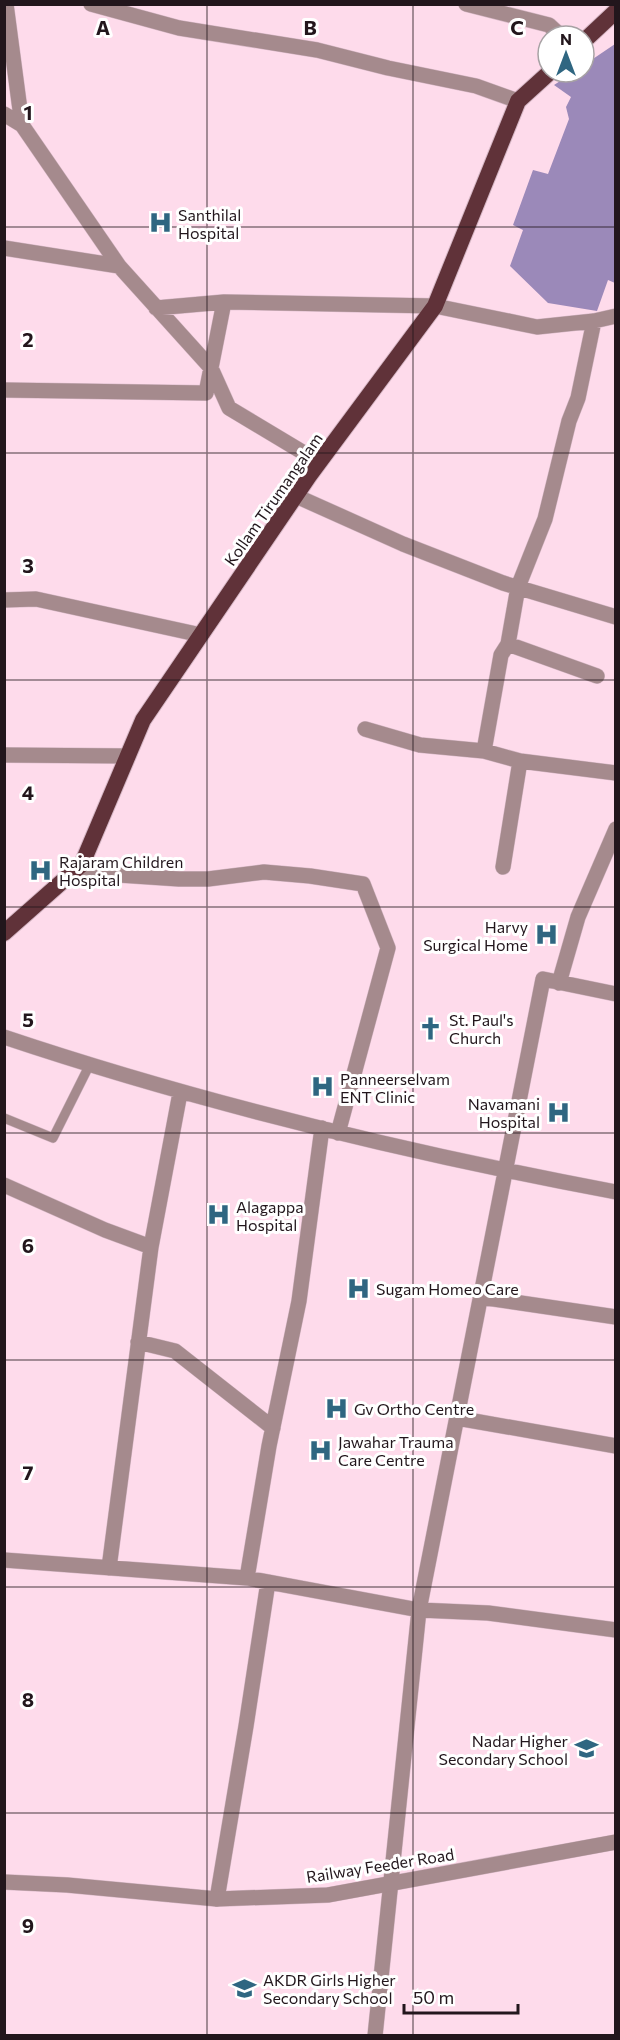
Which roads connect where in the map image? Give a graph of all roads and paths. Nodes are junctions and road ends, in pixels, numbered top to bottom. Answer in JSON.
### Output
{"nodes":[{"id":1,"x":6,"y":4,"type":"edge"},
{"id":2,"x":91,"y":4,"type":"edge"},
{"id":3,"x":466,"y":4,"type":"edge"},
{"id":4,"x":615,"y":12,"type":"edge"},
{"id":5,"x":545,"y":24,"type":"edge"},
{"id":6,"x":596,"y":30,"type":"edge"},
{"id":7,"x":537,"y":84,"type":"edge"},
{"id":8,"x":518,"y":101,"type":"junction"},
{"id":9,"x":4,"y":114,"type":"edge"},
{"id":10,"x":22,"y":125,"type":"junction"},
{"id":11,"x":4,"y":248,"type":"edge"},
{"id":12,"x":119,"y":266,"type":"junction"},
{"id":13,"x":224,"y":302,"type":"junction"},
{"id":14,"x":435,"y":306,"type":"junction"},
{"id":15,"x":156,"y":308,"type":"junction"},
{"id":16,"x":615,"y":316,"type":"edge"},
{"id":17,"x":594,"y":321,"type":"junction"},
{"id":18,"x":211,"y":368,"type":"junction"},
{"id":19,"x":4,"y":390,"type":"edge"},
{"id":20,"x":319,"y":462,"type":"junction"},
{"id":21,"x":296,"y":496,"type":"junction"},
{"id":22,"x":518,"y":587,"type":"junction"},
{"id":23,"x":4,"y":600,"type":"edge"},
{"id":24,"x":615,"y":617,"type":"edge"},
{"id":25,"x":201,"y":635,"type":"junction"},
{"id":26,"x":508,"y":644,"type":"junction"},
{"id":27,"x":597,"y":676,"type":"dead end"},
{"id":28,"x":364,"y":729,"type":"dead end"},
{"id":29,"x":484,"y":751,"type":"junction"},
{"id":30,"x":4,"y":755,"type":"edge"},
{"id":31,"x":128,"y":756,"type":"junction"},
{"id":32,"x":520,"y":761,"type":"junction"},
{"id":33,"x":615,"y":773,"type":"edge"},
{"id":34,"x":615,"y":829,"type":"edge"},
{"id":35,"x":503,"y":867,"type":"dead end"},
{"id":36,"x":74,"y":872,"type":"junction"},
{"id":37,"x":4,"y":933,"type":"edge"},
{"id":38,"x":559,"y":983,"type":"junction"},
{"id":39,"x":615,"y":994,"type":"edge"},
{"id":40,"x":4,"y":1037,"type":"edge"},
{"id":41,"x":89,"y":1066,"type":"junction"},
{"id":42,"x":180,"y":1093,"type":"junction"},
{"id":43,"x":4,"y":1118,"type":"edge"},
{"id":44,"x":322,"y":1128,"type":"junction"},
{"id":45,"x":338,"y":1133,"type":"junction"},
{"id":46,"x":504,"y":1171,"type":"junction"},
{"id":47,"x":4,"y":1185,"type":"edge"},
{"id":48,"x":615,"y":1192,"type":"edge"},
{"id":49,"x":151,"y":1247,"type":"junction"},
{"id":50,"x":480,"y":1297,"type":"junction"},
{"id":51,"x":615,"y":1317,"type":"edge"},
{"id":52,"x":138,"y":1342,"type":"junction"},
{"id":53,"x":457,"y":1418,"type":"junction"},
{"id":54,"x":273,"y":1428,"type":"junction"},
{"id":55,"x":615,"y":1446,"type":"edge"},
{"id":56,"x":4,"y":1560,"type":"edge"},
{"id":57,"x":109,"y":1568,"type":"junction"},
{"id":58,"x":247,"y":1578,"type":"junction"},
{"id":59,"x":268,"y":1582,"type":"junction"},
{"id":60,"x":419,"y":1610,"type":"junction"},
{"id":61,"x":615,"y":1630,"type":"edge"},
{"id":62,"x":615,"y":1842,"type":"edge"},
{"id":63,"x":4,"y":1882,"type":"edge"},
{"id":64,"x":391,"y":1883,"type":"junction"},
{"id":65,"x":217,"y":1899,"type":"junction"},
{"id":66,"x":375,"y":2036,"type":"edge"}],
"edges":[{"from":1,"to":10,"type":"street"},
{"from":2,"to":8,"type":"street"},
{"from":3,"to":5,"type":"street"},
{"from":4,"to":6,"type":"highway"},
{"from":7,"to":8,"type":"highway","name":"Kollam Tirumangalam"},
{"from":8,"to":14,"type":"highway","name":"Kollam Tirumangalam"},
{"from":9,"to":10,"type":"street"},
{"from":10,"to":12,"type":"street"},
{"from":11,"to":12,"type":"street"},
{"from":12,"to":15,"type":"street"},
{"from":13,"to":14,"type":"street"},
{"from":13,"to":15,"type":"street"},
{"from":13,"to":18,"type":"street"},
{"from":14,"to":17,"type":"street"},
{"from":14,"to":20,"type":"highway","name":"Kollam Tirumangalam"},
{"from":15,"to":18,"type":"street"},
{"from":16,"to":17,"type":"street"},
{"from":17,"to":22,"type":"street"},
{"from":18,"to":19,"type":"street"},
{"from":18,"to":20,"type":"street"},
{"from":20,"to":21,"type":"highway","name":"Kollam Tirumangalam"},
{"from":21,"to":22,"type":"street"},
{"from":21,"to":25,"type":"highway","name":"Kollam Tirumangalam"},
{"from":22,"to":24,"type":"street"},
{"from":22,"to":26,"type":"street"},
{"from":23,"to":25,"type":"street"},
{"from":25,"to":31,"type":"highway","name":"Kollam Tirumangalam"},
{"from":26,"to":27,"type":"street"},
{"from":26,"to":29,"type":"street"},
{"from":28,"to":29,"type":"street"},
{"from":29,"to":32,"type":"street"},
{"from":30,"to":31,"type":"street"},
{"from":31,"to":36,"type":"highway","name":"Kollam Tirumangalam"},
{"from":32,"to":33,"type":"street"},
{"from":32,"to":35,"type":"street"},
{"from":34,"to":38,"type":"street"},
{"from":36,"to":37,"type":"highway","name":"Kollam Tirumangalam"},
{"from":36,"to":45,"type":"street"},
{"from":38,"to":39,"type":"street"},
{"from":38,"to":46,"type":"street"},
{"from":40,"to":41,"type":"street"},
{"from":41,"to":42,"type":"street"},
{"from":41,"to":43,"type":"lane"},
{"from":42,"to":44,"type":"street"},
{"from":42,"to":49,"type":"street"},
{"from":44,"to":45,"type":"street"},
{"from":44,"to":54,"type":"street"},
{"from":45,"to":46,"type":"street"},
{"from":46,"to":48,"type":"street"},
{"from":46,"to":50,"type":"street"},
{"from":47,"to":49,"type":"street"},
{"from":49,"to":52,"type":"street"},
{"from":50,"to":51,"type":"street"},
{"from":50,"to":53,"type":"street"},
{"from":52,"to":54,"type":"street"},
{"from":52,"to":57,"type":"street"},
{"from":53,"to":55,"type":"street"},
{"from":53,"to":60,"type":"street"},
{"from":54,"to":58,"type":"street"},
{"from":56,"to":57,"type":"street"},
{"from":57,"to":58,"type":"street"},
{"from":58,"to":59,"type":"street"},
{"from":59,"to":60,"type":"street"},
{"from":59,"to":65,"type":"street"},
{"from":60,"to":61,"type":"street"},
{"from":60,"to":64,"type":"street"},
{"from":62,"to":64,"type":"street","name":"Railway Feeder Road"},
{"from":63,"to":65,"type":"street","name":"Railway Feeder Road"},
{"from":64,"to":65,"type":"street","name":"Railway Feeder Road"},
{"from":64,"to":66,"type":"street"}]}
